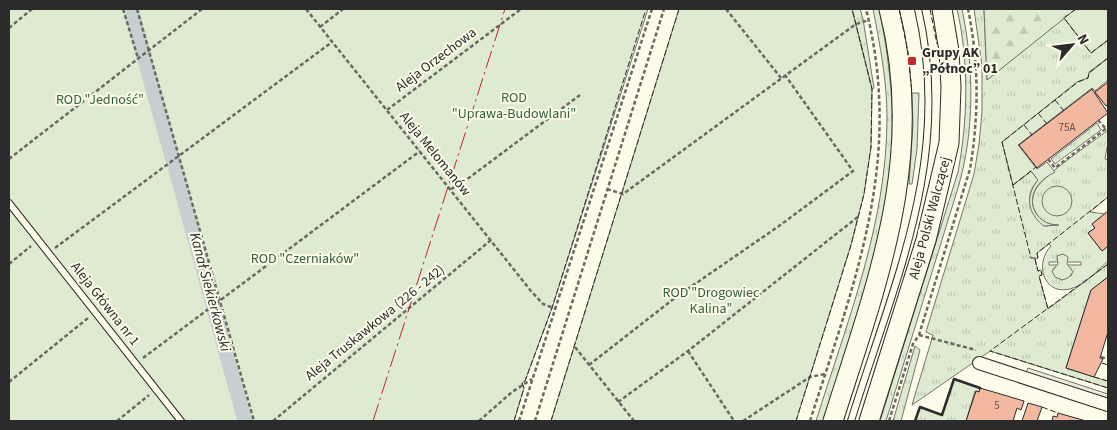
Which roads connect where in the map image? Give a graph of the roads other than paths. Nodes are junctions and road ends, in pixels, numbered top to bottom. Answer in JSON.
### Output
{"nodes":[{"id":1,"x":889,"y":9,"type":"edge"},
{"id":2,"x":918,"y":9,"type":"edge"},
{"id":3,"x":942,"y":9,"type":"edge"},
{"id":4,"x":9,"y":203,"type":"edge"},
{"id":5,"x":979,"y":357,"type":"road end"},
{"id":6,"x":1108,"y":405,"type":"edge"},
{"id":7,"x":181,"y":421,"type":"edge"},
{"id":8,"x":834,"y":421,"type":"edge"},
{"id":9,"x":852,"y":421,"type":"edge"},
{"id":10,"x":869,"y":421,"type":"edge"}],
"edges":[{"from":1,"to":8,"type":"main road"},
{"from":2,"to":9,"type":"lane"},
{"from":3,"to":10,"type":"main road","name":"Aleja Polski Walczącej"},
{"from":4,"to":7,"type":"lane","name":"Aleja Główna nr 1"},
{"from":5,"to":6,"type":"street"}]}
